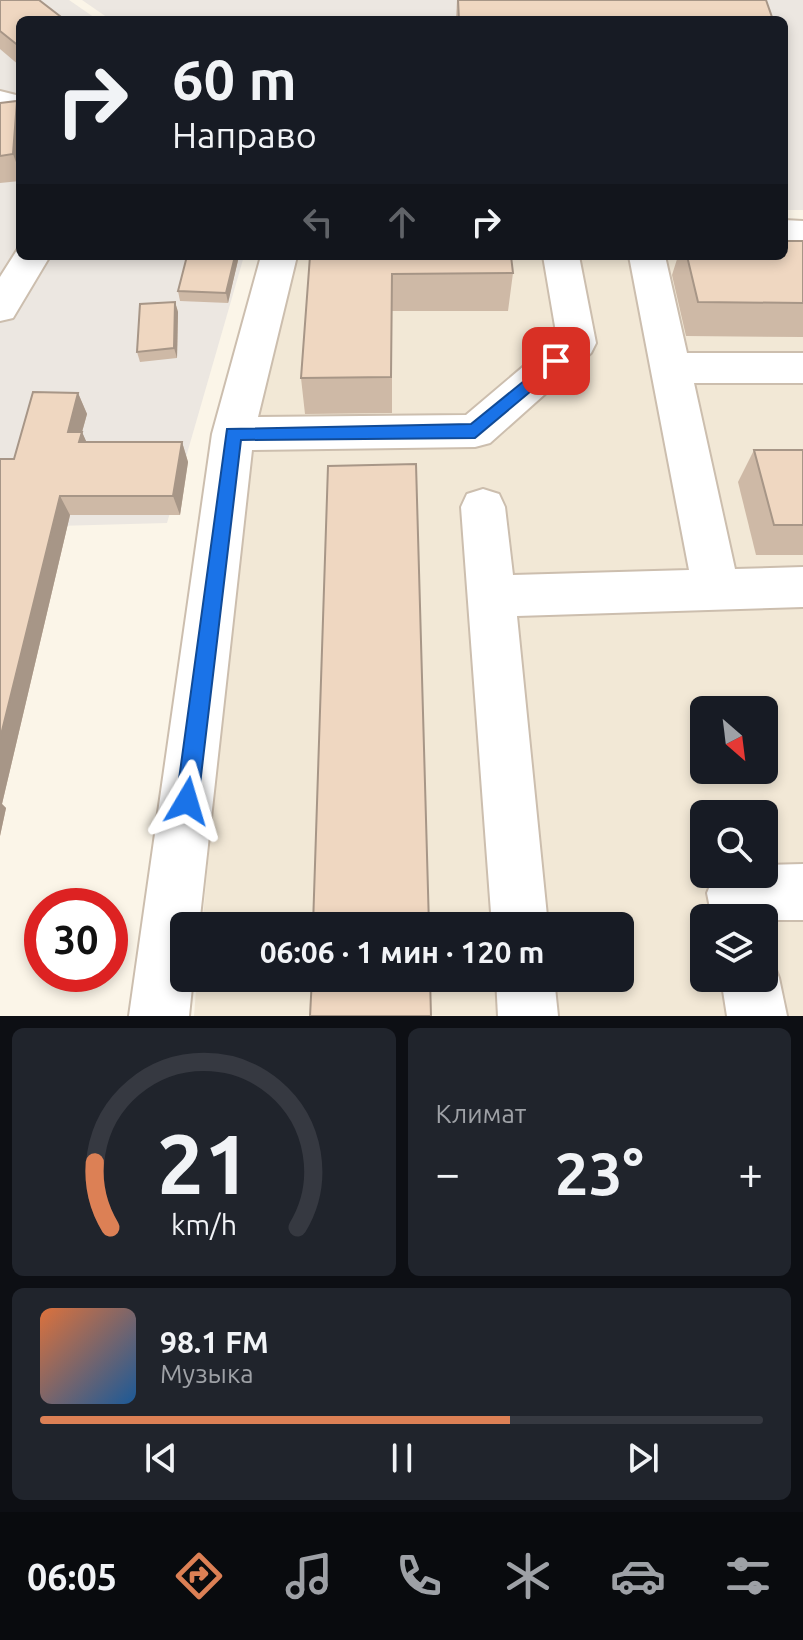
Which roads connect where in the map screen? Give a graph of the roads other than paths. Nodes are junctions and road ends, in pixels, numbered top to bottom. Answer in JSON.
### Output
{"nodes":[{"id":1,"x":30,"y":260,"type":"edge"},
{"id":2,"x":278,"y":260,"type":"edge"},
{"id":3,"x":562,"y":260,"type":"edge"},
{"id":4,"x":648,"y":260,"type":"edge"},
{"id":5,"x":0,"y":308,"type":"edge"},
{"id":6,"x":671,"y":368,"type":"junction"},
{"id":7,"x":803,"y":368,"type":"edge"},
{"id":8,"x":233,"y":434,"type":"junction"},
{"id":9,"x":483,"y":507,"type":"dead end"},
{"id":10,"x":803,"y":587,"type":"edge"},
{"id":11,"x":716,"y":588,"type":"junction"},
{"id":12,"x":492,"y":596,"type":"junction"},
{"id":13,"x":803,"y":892,"type":"edge"},
{"id":14,"x":737,"y":904,"type":"edge"},
{"id":15,"x":519,"y":912,"type":"edge"},
{"id":16,"x":526,"y":992,"type":"edge"},
{"id":17,"x":753,"y":992,"type":"edge"},
{"id":18,"x":159,"y":1016,"type":"edge"},
{"id":19,"x":528,"y":1016,"type":"edge"},
{"id":20,"x":757,"y":1016,"type":"edge"}],
"edges":[{"from":1,"to":5,"type":"street"},
{"from":2,"to":8,"type":"street"},
{"from":3,"to":8,"type":"street"},
{"from":4,"to":6,"type":"street"},
{"from":6,"to":7,"type":"street"},
{"from":6,"to":11,"type":"street"},
{"from":8,"to":18,"type":"street"},
{"from":9,"to":12,"type":"street"},
{"from":10,"to":11,"type":"street"},
{"from":11,"to":12,"type":"street"},
{"from":12,"to":15,"type":"street"},
{"from":13,"to":14,"type":"street"},
{"from":16,"to":19,"type":"street"},
{"from":17,"to":20,"type":"street"}]}
